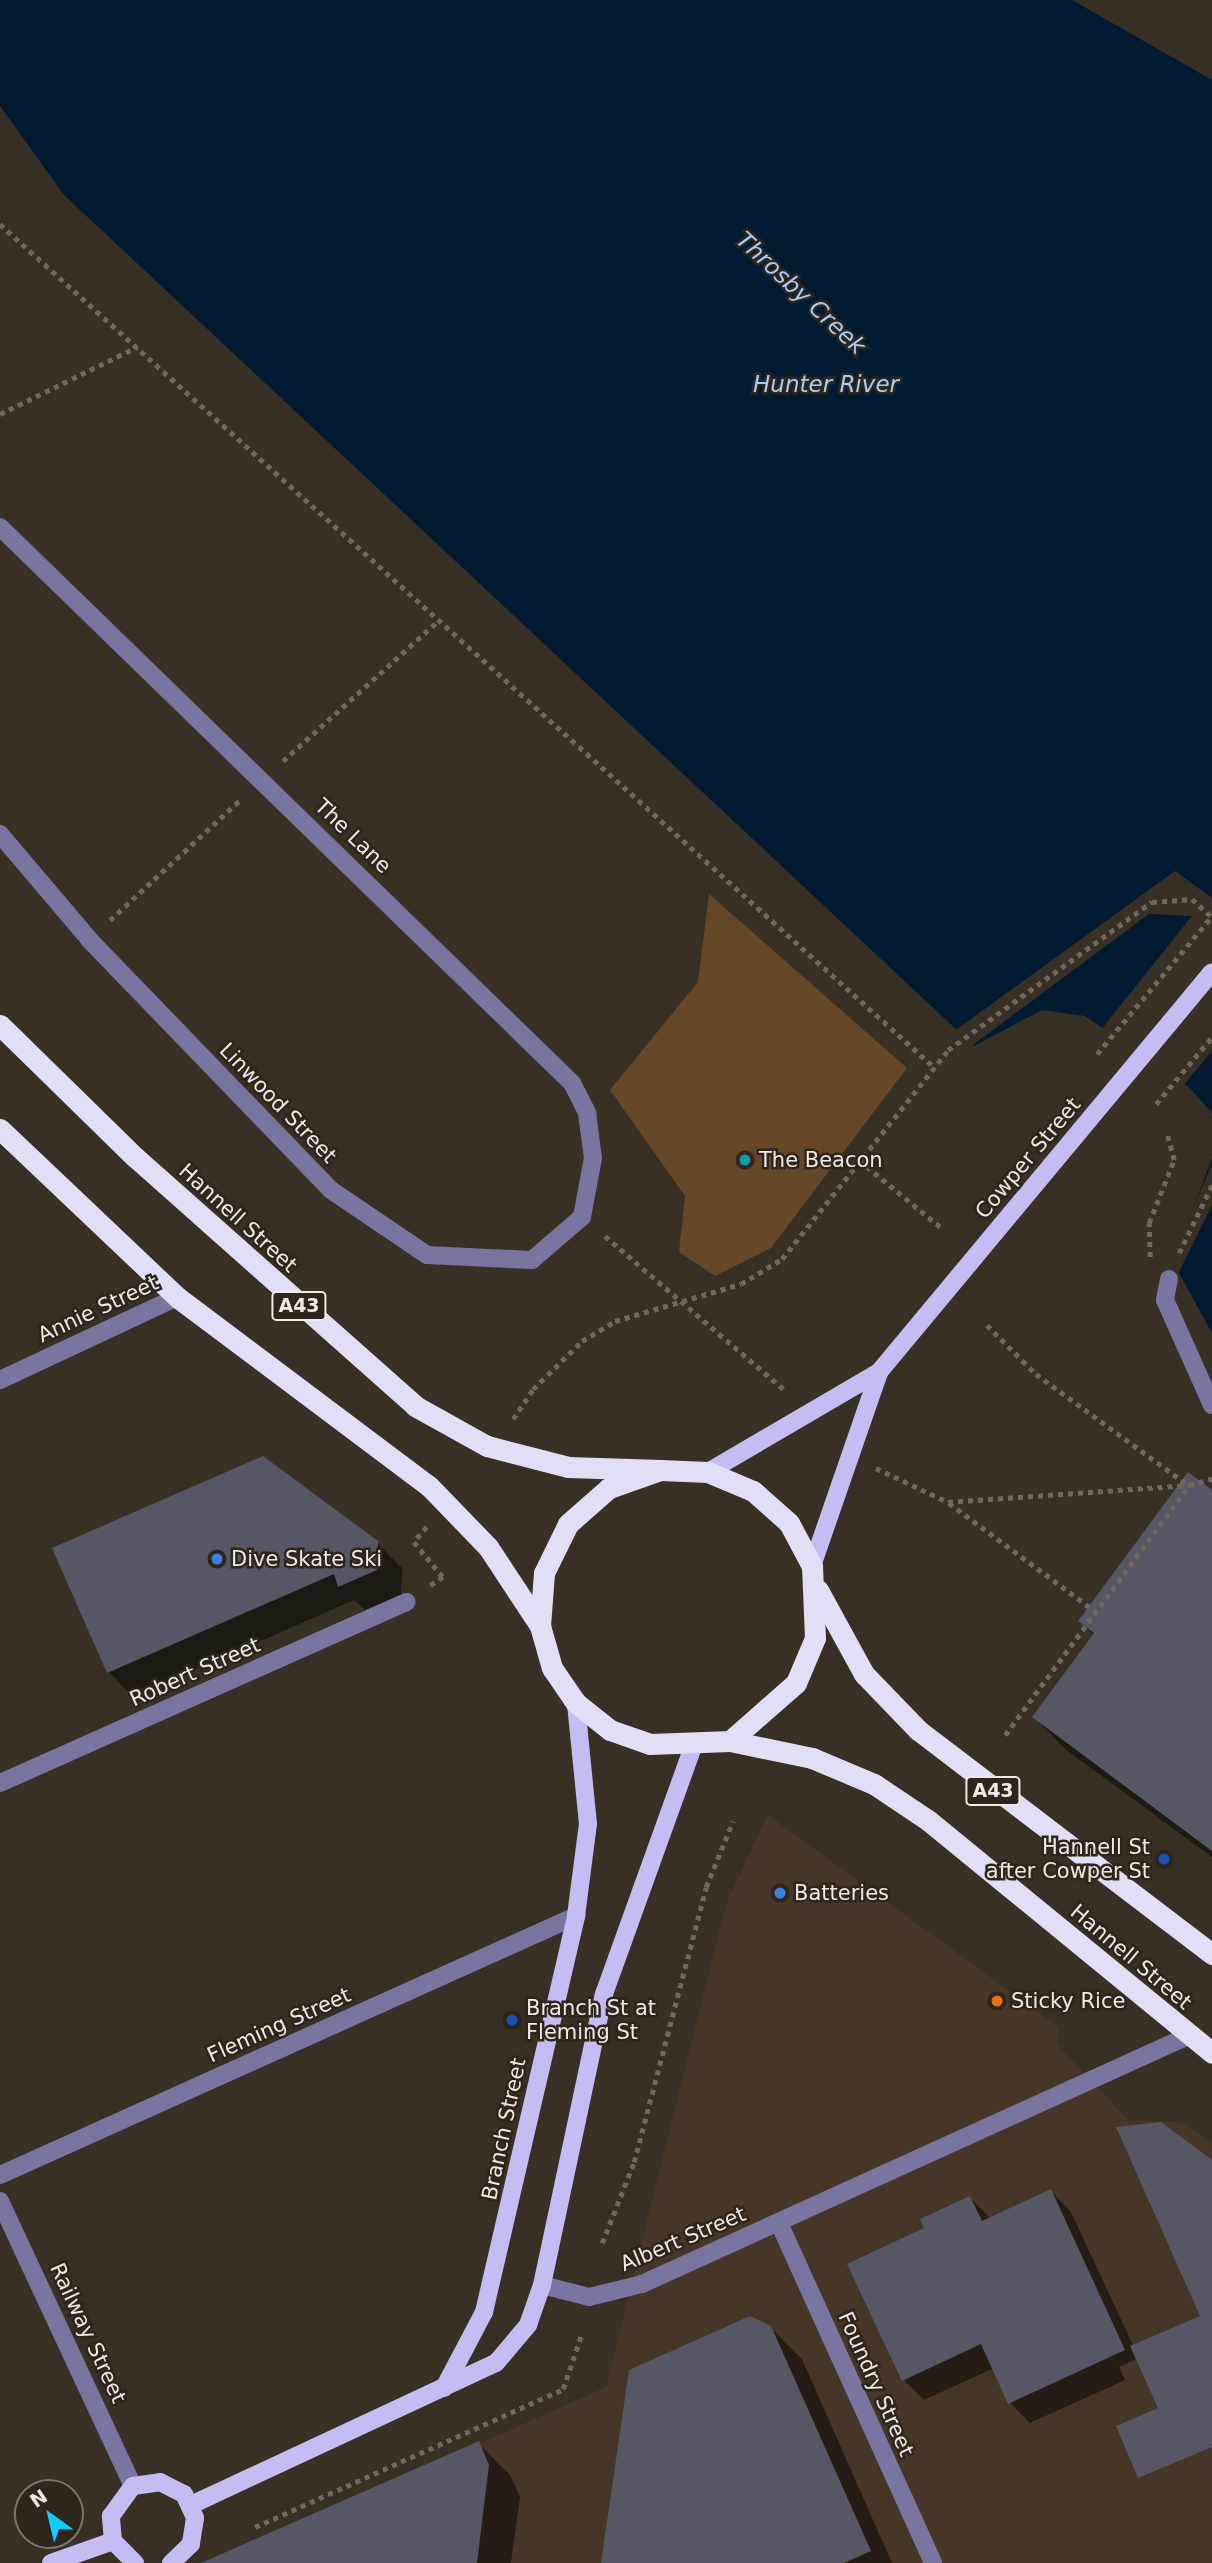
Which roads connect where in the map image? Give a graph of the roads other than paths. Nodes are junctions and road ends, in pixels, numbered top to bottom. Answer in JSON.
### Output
{"nodes":[{"id":1,"x":0,"y":527,"type":"edge"},
{"id":2,"x":0,"y":834,"type":"edge"},
{"id":3,"x":1212,"y":972,"type":"edge"},
{"id":4,"x":0,"y":1025,"type":"edge"},
{"id":5,"x":0,"y":1129,"type":"edge"},
{"id":6,"x":582,"y":1217,"type":"joint"},
{"id":7,"x":1169,"y":1279,"type":"road end"},
{"id":8,"x":177,"y":1297,"type":"junction"},
{"id":9,"x":879,"y":1372,"type":"junction"},
{"id":10,"x":0,"y":1380,"type":"edge"},
{"id":11,"x":1212,"y":1405,"type":"edge"},
{"id":12,"x":660,"y":1470,"type":"junction"},
{"id":13,"x":708,"y":1472,"type":"junction"},
{"id":14,"x":812,"y":1566,"type":"junction"},
{"id":15,"x":817,"y":1589,"type":"junction"},
{"id":16,"x":407,"y":1602,"type":"dead end"},
{"id":17,"x":540,"y":1626,"type":"junction"},
{"id":18,"x":576,"y":1703,"type":"junction"},
{"id":19,"x":730,"y":1741,"type":"junction"},
{"id":20,"x":693,"y":1747,"type":"junction"},
{"id":21,"x":0,"y":1783,"type":"edge"},
{"id":22,"x":576,"y":1916,"type":"junction"},
{"id":23,"x":1212,"y":1954,"type":"edge"},
{"id":24,"x":1188,"y":2036,"type":"junction"},
{"id":25,"x":1212,"y":2053,"type":"edge"},
{"id":26,"x":0,"y":2175,"type":"edge"},
{"id":27,"x":0,"y":2201,"type":"edge"},
{"id":28,"x":779,"y":2223,"type":"junction"},
{"id":29,"x":542,"y":2285,"type":"junction"},
{"id":30,"x":444,"y":2388,"type":"junction"},
{"id":31,"x":133,"y":2486,"type":"junction"},
{"id":32,"x":191,"y":2505,"type":"junction"},
{"id":33,"x":113,"y":2541,"type":"junction"},
{"id":34,"x":51,"y":2563,"type":"edge"},
{"id":35,"x":135,"y":2563,"type":"edge"},
{"id":36,"x":171,"y":2563,"type":"edge"},
{"id":37,"x":933,"y":2563,"type":"edge"}],
"edges":[{"from":1,"to":6,"type":"street","name":"The Lane"},
{"from":2,"to":6,"type":"street","name":"Linwood Street"},
{"from":3,"to":9,"type":"main road","name":"Cowper Street"},
{"from":4,"to":12,"type":"highway","name":"Hannell Street","number":"A43"},
{"from":5,"to":8,"type":"highway","number":"A43"},
{"from":7,"to":11,"type":"street"},
{"from":8,"to":10,"type":"street","name":"Annie Street"},
{"from":8,"to":17,"type":"highway","number":"A43"},
{"from":9,"to":13,"type":"main road","name":"Cowper Street"},
{"from":9,"to":14,"type":"main road","name":"Cowper Street"},
{"from":12,"to":13,"type":"highway","number":"A43"},
{"from":12,"to":17,"type":"highway","number":"A43"},
{"from":13,"to":14,"type":"highway","number":"A43"},
{"from":14,"to":15,"type":"highway","number":"A43"},
{"from":15,"to":19,"type":"highway","number":"A43"},
{"from":15,"to":23,"type":"highway","number":"A43"},
{"from":16,"to":21,"type":"street","name":"Robert Street"},
{"from":17,"to":18,"type":"highway","number":"A43"},
{"from":18,"to":20,"type":"highway","number":"A43"},
{"from":18,"to":22,"type":"main road","name":"Branch Street"},
{"from":19,"to":20,"type":"highway","number":"A43"},
{"from":19,"to":24,"type":"highway","name":"Hannell Street","number":"A43"},
{"from":20,"to":29,"type":"main road"},
{"from":22,"to":26,"type":"street","name":"Fleming Street"},
{"from":22,"to":30,"type":"main road","name":"Branch Street"},
{"from":24,"to":25,"type":"highway","name":"Hannell Street","number":"A43"},
{"from":24,"to":28,"type":"street","name":"Albert Street"},
{"from":27,"to":31,"type":"street","name":"Railway Street"},
{"from":28,"to":29,"type":"street","name":"Albert Street"},
{"from":28,"to":37,"type":"street","name":"Foundry Street"},
{"from":29,"to":30,"type":"main road"},
{"from":30,"to":32,"type":"main road"},
{"from":31,"to":32,"type":"main road"},
{"from":31,"to":33,"type":"main road"},
{"from":32,"to":36,"type":"main road"},
{"from":33,"to":34,"type":"main road"},
{"from":33,"to":35,"type":"main road"}]}
